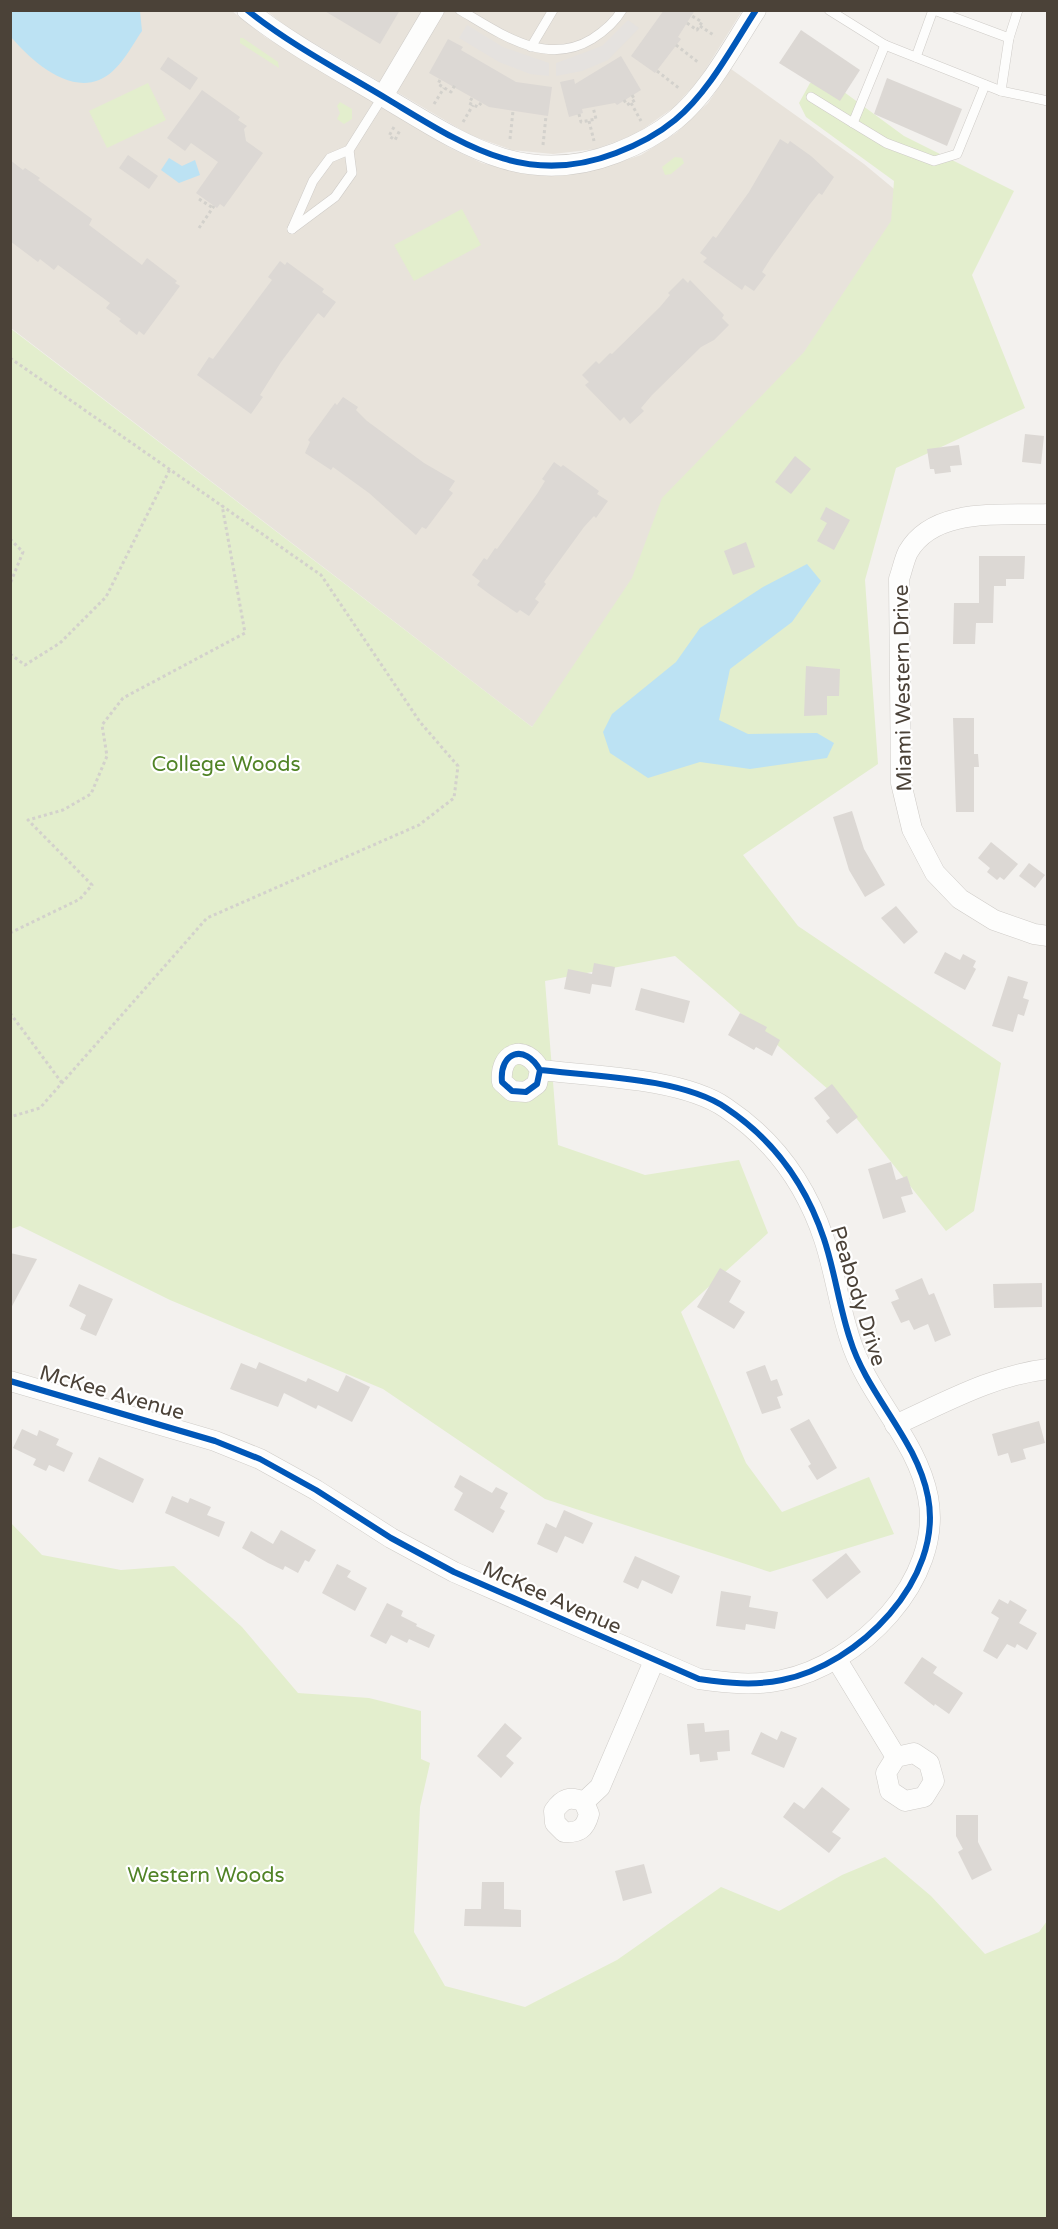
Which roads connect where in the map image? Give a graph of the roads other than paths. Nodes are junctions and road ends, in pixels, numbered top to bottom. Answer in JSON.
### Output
{"nodes":[{"id":1,"x":247,"y":10,"type":"edge"},
{"id":2,"x":434,"y":10,"type":"edge"},
{"id":3,"x":460,"y":10,"type":"edge"},
{"id":4,"x":553,"y":10,"type":"edge"},
{"id":5,"x":622,"y":10,"type":"edge"},
{"id":6,"x":756,"y":10,"type":"edge"},
{"id":7,"x":1018,"y":10,"type":"edge"},
{"id":8,"x":939,"y":11,"type":"edge"},
{"id":9,"x":834,"y":12,"type":"edge"},
{"id":10,"x":963,"y":15,"type":"edge"},
{"id":11,"x":1010,"y":38,"type":"junction"},
{"id":12,"x":885,"y":45,"type":"junction"},
{"id":13,"x":531,"y":47,"type":"junction"},
{"id":14,"x":916,"y":57,"type":"junction"},
{"id":15,"x":985,"y":85,"type":"junction"},
{"id":16,"x":1001,"y":91,"type":"junction"},
{"id":17,"x":383,"y":96,"type":"junction"},
{"id":18,"x":811,"y":97,"type":"dead end"},
{"id":19,"x":1047,"y":100,"type":"edge"},
{"id":20,"x":853,"y":123,"type":"junction"},
{"id":21,"x":349,"y":150,"type":"junction"},
{"id":22,"x":310,"y":192,"type":"junction"},
{"id":23,"x":324,"y":203,"type":"junction"},
{"id":24,"x":1047,"y":514,"type":"edge"},
{"id":25,"x":1047,"y":936,"type":"edge"},
{"id":26,"x":540,"y":1070,"type":"dead end"},
{"id":27,"x":1047,"y":1368,"type":"edge"},
{"id":28,"x":10,"y":1381,"type":"edge"},
{"id":29,"x":895,"y":1425,"type":"junction"},
{"id":30,"x":837,"y":1660,"type":"junction"},
{"id":31,"x":654,"y":1661,"type":"junction"},
{"id":32,"x":896,"y":1757,"type":"dead end"},
{"id":33,"x":584,"y":1803,"type":"dead end"}],
"edges":[{"from":1,"to":17,"type":"street"},
{"from":2,"to":17,"type":"street"},
{"from":3,"to":13,"type":"lane"},
{"from":4,"to":13,"type":"lane"},
{"from":5,"to":13,"type":"lane"},
{"from":6,"to":17,"type":"street"},
{"from":7,"to":11,"type":"lane"},
{"from":8,"to":10,"type":"lane"},
{"from":8,"to":14,"type":"lane"},
{"from":9,"to":12,"type":"lane"},
{"from":10,"to":11,"type":"lane"},
{"from":11,"to":16,"type":"lane"},
{"from":12,"to":14,"type":"lane"},
{"from":12,"to":20,"type":"lane"},
{"from":14,"to":15,"type":"lane"},
{"from":15,"to":16,"type":"lane"},
{"from":15,"to":20,"type":"lane"},
{"from":16,"to":19,"type":"lane"},
{"from":17,"to":21,"type":"lane"},
{"from":18,"to":20,"type":"lane"},
{"from":21,"to":22,"type":"lane"},
{"from":21,"to":23,"type":"lane"},
{"from":22,"to":23,"type":"lane"},
{"from":22,"to":23,"type":"lane"},
{"from":24,"to":25,"type":"street","name":"Miami Western Drive"},
{"from":26,"to":29,"type":"street","name":"Peabody Drive"},
{"from":27,"to":29,"type":"street"},
{"from":28,"to":31,"type":"street","name":"McKee Avenue"},
{"from":29,"to":30,"type":"street","name":"McKee Avenue"},
{"from":30,"to":31,"type":"street","name":"McKee Avenue"},
{"from":30,"to":32,"type":"street"},
{"from":31,"to":33,"type":"street"}]}
